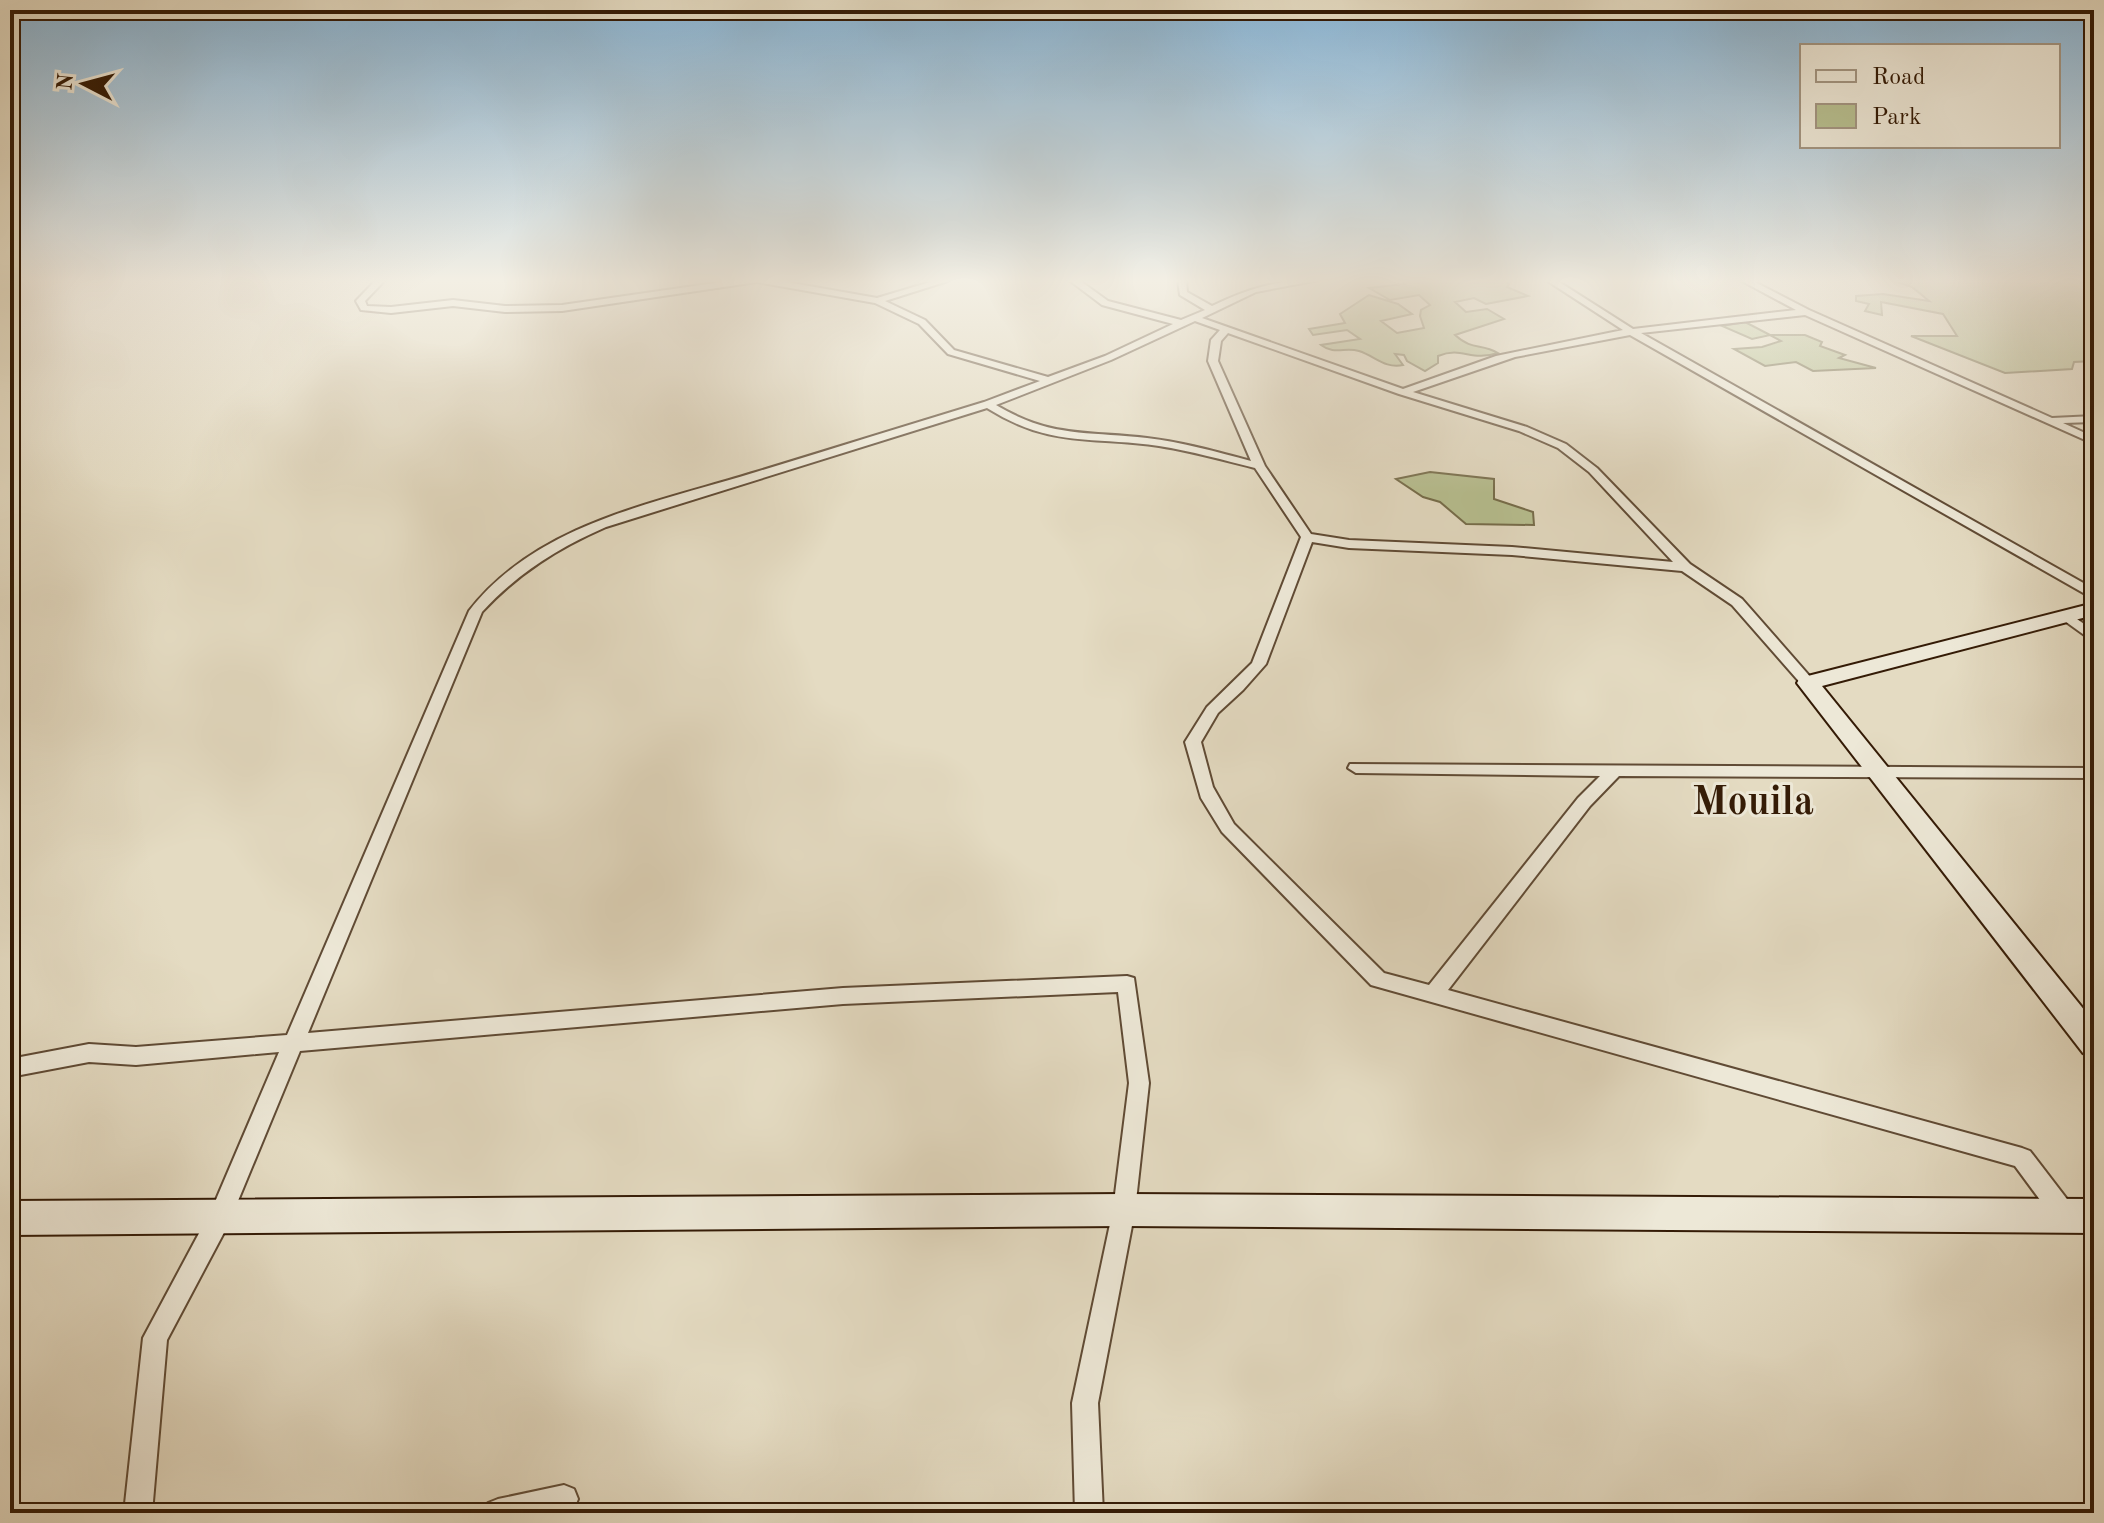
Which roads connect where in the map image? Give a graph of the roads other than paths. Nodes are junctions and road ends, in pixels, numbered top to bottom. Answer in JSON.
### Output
{"nodes":[{"id":1,"x":950,"y":351,"type":"edge"},
{"id":2,"x":1121,"y":351,"type":"edge"},
{"id":3,"x":1214,"y":351,"type":"edge"},
{"id":4,"x":1284,"y":351,"type":"edge"},
{"id":5,"x":1530,"y":351,"type":"edge"},
{"id":6,"x":1665,"y":351,"type":"edge"},
{"id":7,"x":1894,"y":351,"type":"edge"},
{"id":8,"x":1048,"y":383,"type":"junction"},
{"id":9,"x":1403,"y":392,"type":"junction"},
{"id":10,"x":988,"y":404,"type":"junction"},
{"id":11,"x":2094,"y":419,"type":"edge"},
{"id":12,"x":2050,"y":420,"type":"junction"},
{"id":13,"x":2094,"y":441,"type":"edge"},
{"id":14,"x":1259,"y":466,"type":"junction"},
{"id":15,"x":1307,"y":537,"type":"junction"},
{"id":16,"x":1685,"y":567,"type":"junction"},
{"id":17,"x":2094,"y":595,"type":"edge"},
{"id":18,"x":2094,"y":609,"type":"edge"},
{"id":19,"x":2067,"y":616,"type":"junction"},
{"id":20,"x":2094,"y":638,"type":"edge"},
{"id":21,"x":1808,"y":683,"type":"junction"},
{"id":22,"x":1356,"y":768,"type":"dead end"},
{"id":23,"x":1615,"y":771,"type":"junction"},
{"id":24,"x":1879,"y":772,"type":"junction"},
{"id":25,"x":2094,"y":773,"type":"edge"},
{"id":26,"x":1433,"y":995,"type":"junction"},
{"id":27,"x":295,"y":1043,"type":"junction"},
{"id":28,"x":2094,"y":1044,"type":"edge"},
{"id":29,"x":10,"y":1068,"type":"edge"},
{"id":30,"x":1124,"y":1210,"type":"junction"},
{"id":31,"x":2080,"y":1216,"type":"edge"},
{"id":32,"x":220,"y":1217,"type":"junction"},
{"id":33,"x":10,"y":1218,"type":"edge"},
{"id":34,"x":564,"y":1499,"type":"dead end"},
{"id":35,"x":138,"y":1513,"type":"edge"},
{"id":36,"x":498,"y":1513,"type":"edge"},
{"id":37,"x":1089,"y":1513,"type":"edge"}],
"edges":[{"from":1,"to":8,"type":"street"},
{"from":2,"to":8,"type":"street"},
{"from":3,"to":14,"type":"street"},
{"from":4,"to":9,"type":"street"},
{"from":5,"to":9,"type":"street"},
{"from":6,"to":17,"type":"street"},
{"from":7,"to":12,"type":"street"},
{"from":8,"to":10,"type":"street"},
{"from":9,"to":16,"type":"street"},
{"from":10,"to":14,"type":"street"},
{"from":10,"to":27,"type":"street"},
{"from":11,"to":12,"type":"street"},
{"from":12,"to":13,"type":"street"},
{"from":14,"to":15,"type":"street"},
{"from":15,"to":16,"type":"street"},
{"from":15,"to":26,"type":"street"},
{"from":16,"to":21,"type":"street"},
{"from":18,"to":19,"type":"street"},
{"from":19,"to":20,"type":"street"},
{"from":19,"to":21,"type":"street"},
{"from":21,"to":24,"type":"street"},
{"from":22,"to":23,"type":"street"},
{"from":23,"to":24,"type":"street"},
{"from":23,"to":26,"type":"street"},
{"from":24,"to":25,"type":"street"},
{"from":24,"to":28,"type":"street"},
{"from":26,"to":31,"type":"street"},
{"from":27,"to":29,"type":"street"},
{"from":27,"to":30,"type":"street"},
{"from":27,"to":32,"type":"street"},
{"from":30,"to":31,"type":"street"},
{"from":30,"to":32,"type":"street"},
{"from":30,"to":37,"type":"street"},
{"from":32,"to":33,"type":"street"},
{"from":32,"to":35,"type":"street"},
{"from":34,"to":36,"type":"street"}]}
